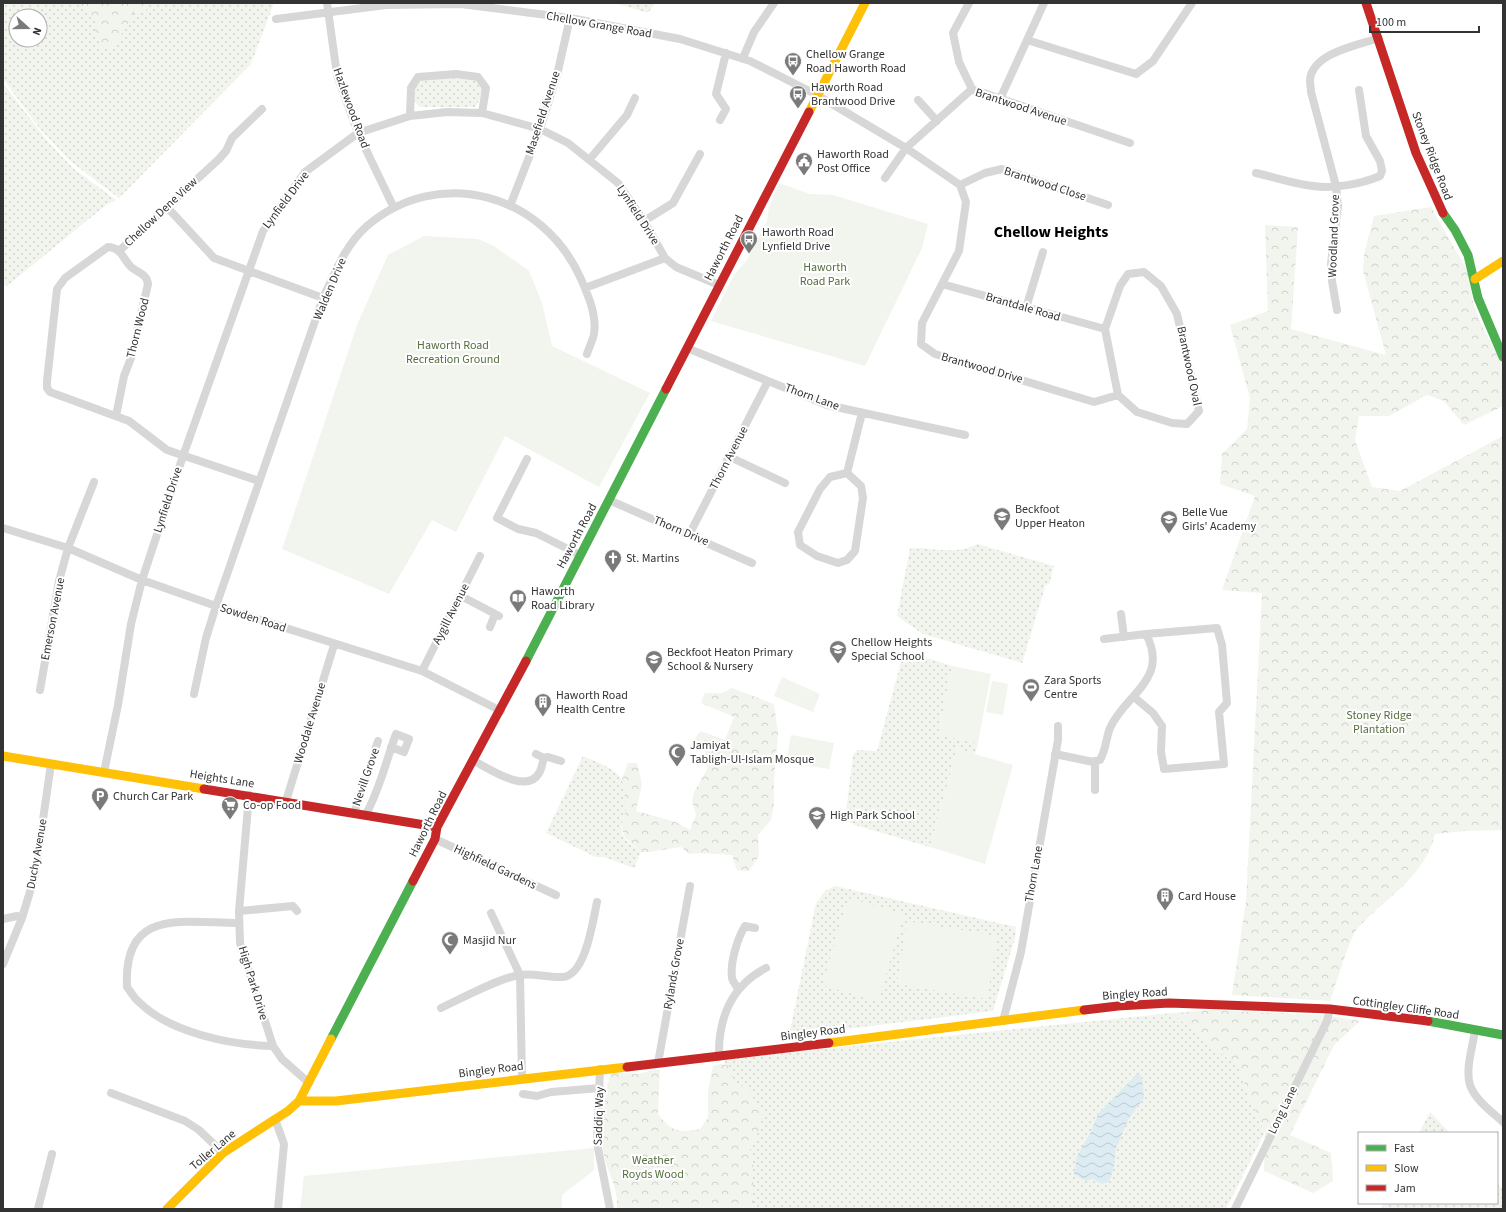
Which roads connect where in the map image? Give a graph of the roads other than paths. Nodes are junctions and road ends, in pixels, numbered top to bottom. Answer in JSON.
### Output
{"nodes":[{"id":1,"x":327,"y":3,"type":"edge"},
{"id":2,"x":774,"y":3,"type":"edge"},
{"id":3,"x":865,"y":3,"type":"edge"},
{"id":4,"x":969,"y":3,"type":"edge"},
{"id":5,"x":1044,"y":3,"type":"edge"},
{"id":6,"x":1192,"y":3,"type":"edge"},
{"id":7,"x":1366,"y":3,"type":"edge"},
{"id":8,"x":328,"y":12,"type":"junction"},
{"id":9,"x":570,"y":18,"type":"junction"},
{"id":10,"x":276,"y":19,"type":"dead end"},
{"id":11,"x":1379,"y":38,"type":"junction"},
{"id":12,"x":1027,"y":40,"type":"junction"},
{"id":13,"x":726,"y":53,"type":"junction"},
{"id":14,"x":743,"y":58,"type":"junction"},
{"id":15,"x":972,"y":89,"type":"junction"},
{"id":16,"x":1359,"y":90,"type":"dead end"},
{"id":17,"x":817,"y":94,"type":"junction"},
{"id":18,"x":635,"y":98,"type":"dead end"},
{"id":19,"x":1000,"y":99,"type":"junction"},
{"id":20,"x":918,"y":100,"type":"dead end"},
{"id":21,"x":262,"y":109,"type":"dead end"},
{"id":22,"x":482,"y":113,"type":"junction"},
{"id":23,"x":410,"y":116,"type":"junction"},
{"id":24,"x":720,"y":120,"type":"dead end"},
{"id":25,"x":937,"y":121,"type":"junction"},
{"id":26,"x":540,"y":129,"type":"junction"},
{"id":27,"x":358,"y":133,"type":"junction"},
{"id":28,"x":1130,"y":143,"type":"dead end"},
{"id":29,"x":906,"y":148,"type":"junction"},
{"id":30,"x":700,"y":154,"type":"dead end"},
{"id":31,"x":589,"y":160,"type":"junction"},
{"id":32,"x":1256,"y":173,"type":"dead end"},
{"id":33,"x":885,"y":178,"type":"dead end"},
{"id":34,"x":960,"y":185,"type":"junction"},
{"id":35,"x":1336,"y":186,"type":"junction"},
{"id":36,"x":1108,"y":205,"type":"dead end"},
{"id":37,"x":510,"y":206,"type":"junction"},
{"id":38,"x":167,"y":207,"type":"junction"},
{"id":39,"x":394,"y":208,"type":"junction"},
{"id":40,"x":644,"y":221,"type":"junction"},
{"id":41,"x":120,"y":251,"type":"junction"},
{"id":42,"x":1043,"y":252,"type":"dead end"},
{"id":43,"x":665,"y":258,"type":"junction"},
{"id":44,"x":1503,"y":261,"type":"edge"},
{"id":45,"x":248,"y":272,"type":"junction"},
{"id":46,"x":1475,"y":279,"type":"junction"},
{"id":47,"x":942,"y":284,"type":"junction"},
{"id":48,"x":720,"y":285,"type":"junction"},
{"id":49,"x":585,"y":288,"type":"junction"},
{"id":50,"x":323,"y":298,"type":"junction"},
{"id":51,"x":1026,"y":308,"type":"junction"},
{"id":52,"x":1337,"y":310,"type":"dead end"},
{"id":53,"x":1105,"y":329,"type":"junction"},
{"id":54,"x":687,"y":348,"type":"junction"},
{"id":55,"x":587,"y":354,"type":"dead end"},
{"id":56,"x":1503,"y":357,"type":"edge"},
{"id":57,"x":768,"y":381,"type":"junction"},
{"id":58,"x":1118,"y":395,"type":"junction"},
{"id":59,"x":862,"y":413,"type":"junction"},
{"id":60,"x":116,"y":416,"type":"junction"},
{"id":61,"x":965,"y":435,"type":"dead end"},
{"id":62,"x":183,"y":456,"type":"junction"},
{"id":63,"x":730,"y":457,"type":"junction"},
{"id":64,"x":527,"y":459,"type":"dead end"},
{"id":65,"x":847,"y":473,"type":"junction"},
{"id":66,"x":259,"y":481,"type":"junction"},
{"id":67,"x":94,"y":482,"type":"dead end"},
{"id":68,"x":785,"y":483,"type":"dead end"},
{"id":69,"x":609,"y":500,"type":"junction"},
{"id":70,"x":3,"y":528,"type":"edge"},
{"id":71,"x":689,"y":535,"type":"junction"},
{"id":72,"x":68,"y":548,"type":"junction"},
{"id":73,"x":580,"y":555,"type":"junction"},
{"id":74,"x":480,"y":556,"type":"dead end"},
{"id":75,"x":752,"y":562,"type":"dead end"},
{"id":76,"x":142,"y":580,"type":"junction"},
{"id":77,"x":461,"y":596,"type":"junction"},
{"id":78,"x":216,"y":606,"type":"junction"},
{"id":79,"x":1121,"y":614,"type":"dead end"},
{"id":80,"x":490,"y":627,"type":"dead end"},
{"id":81,"x":1146,"y":634,"type":"junction"},
{"id":82,"x":1124,"y":637,"type":"junction"},
{"id":83,"x":1104,"y":639,"type":"dead end"},
{"id":84,"x":334,"y":645,"type":"junction"},
{"id":85,"x":422,"y":671,"type":"junction"},
{"id":86,"x":40,"y":690,"type":"dead end"},
{"id":87,"x":194,"y":694,"type":"dead end"},
{"id":88,"x":1134,"y":697,"type":"junction"},
{"id":89,"x":501,"y":711,"type":"junction"},
{"id":90,"x":1058,"y":726,"type":"dead end"},
{"id":91,"x":378,"y":741,"type":"dead end"},
{"id":92,"x":391,"y":747,"type":"dead end"},
{"id":93,"x":1055,"y":754,"type":"junction"},
{"id":94,"x":3,"y":756,"type":"edge"},
{"id":95,"x":474,"y":761,"type":"junction"},
{"id":96,"x":561,"y":761,"type":"dead end"},
{"id":97,"x":1095,"y":761,"type":"junction"},
{"id":98,"x":51,"y":764,"type":"junction"},
{"id":99,"x":104,"y":772,"type":"junction"},
{"id":100,"x":1095,"y":790,"type":"dead end"},
{"id":101,"x":249,"y":795,"type":"junction"},
{"id":102,"x":286,"y":801,"type":"junction"},
{"id":103,"x":354,"y":813,"type":"junction"},
{"id":104,"x":366,"y":814,"type":"junction"},
{"id":105,"x":437,"y":827,"type":"junction"},
{"id":106,"x":435,"y":839,"type":"junction"},
{"id":107,"x":690,"y":886,"type":"dead end"},
{"id":108,"x":556,"y":895,"type":"dead end"},
{"id":109,"x":597,"y":902,"type":"dead end"},
{"id":110,"x":239,"y":911,"type":"junction"},
{"id":111,"x":297,"y":911,"type":"dead end"},
{"id":112,"x":491,"y":913,"type":"dead end"},
{"id":113,"x":22,"y":918,"type":"junction"},
{"id":114,"x":3,"y":919,"type":"edge"},
{"id":115,"x":239,"y":923,"type":"junction"},
{"id":116,"x":755,"y":928,"type":"dead end"},
{"id":117,"x":3,"y":964,"type":"edge"},
{"id":118,"x":766,"y":968,"type":"dead end"},
{"id":119,"x":520,"y":975,"type":"junction"},
{"id":120,"x":738,"y":989,"type":"junction"},
{"id":121,"x":441,"y":1008,"type":"dead end"},
{"id":122,"x":1330,"y":1010,"type":"junction"},
{"id":123,"x":1003,"y":1021,"type":"junction"},
{"id":124,"x":1475,"y":1030,"type":"junction"},
{"id":125,"x":1503,"y":1035,"type":"edge"},
{"id":126,"x":273,"y":1046,"type":"junction"},
{"id":127,"x":719,"y":1057,"type":"junction"},
{"id":128,"x":658,"y":1063,"type":"junction"},
{"id":129,"x":600,"y":1069,"type":"junction"},
{"id":130,"x":522,"y":1078,"type":"junction"},
{"id":131,"x":309,"y":1083,"type":"junction"},
{"id":132,"x":600,"y":1088,"type":"junction"},
{"id":133,"x":111,"y":1093,"type":"dead end"},
{"id":134,"x":523,"y":1094,"type":"dead end"},
{"id":135,"x":299,"y":1101,"type":"junction"},
{"id":136,"x":275,"y":1119,"type":"junction"},
{"id":137,"x":1503,"y":1122,"type":"edge"},
{"id":138,"x":223,"y":1153,"type":"junction"},
{"id":139,"x":52,"y":1154,"type":"dead end"},
{"id":140,"x":38,"y":1209,"type":"edge"},
{"id":141,"x":167,"y":1209,"type":"edge"},
{"id":142,"x":278,"y":1209,"type":"edge"},
{"id":143,"x":610,"y":1209,"type":"edge"},
{"id":144,"x":1235,"y":1209,"type":"edge"}],
"edges":[{"from":1,"to":8,"type":"street","name":"Hazlewood Road"},
{"from":2,"to":14,"type":"street"},
{"from":3,"to":17,"type":"main road","name":"Haworth Road"},
{"from":4,"to":15,"type":"street"},
{"from":5,"to":12,"type":"street"},
{"from":6,"to":12,"type":"street"},
{"from":7,"to":11,"type":"main road","name":"Stoney Ridge Road"},
{"from":8,"to":9,"type":"street","name":"Chellow Grange Road"},
{"from":8,"to":10,"type":"street","name":"Chellow Grange Road"},
{"from":8,"to":27,"type":"street","name":"Hazlewood Road"},
{"from":9,"to":13,"type":"street","name":"Chellow Grange Road"},
{"from":9,"to":26,"type":"street","name":"Masefield Avenue"},
{"from":11,"to":35,"type":"street","name":"Woodland Grove"},
{"from":11,"to":46,"type":"main road","name":"Stoney Ridge Road"},
{"from":12,"to":19,"type":"street"},
{"from":13,"to":14,"type":"street","name":"Chellow Grange Road"},
{"from":13,"to":24,"type":"street"},
{"from":14,"to":17,"type":"street","name":"Chellow Grange Road"},
{"from":15,"to":19,"type":"street","name":"Brantwood Avenue"},
{"from":15,"to":25,"type":"street","name":"Brantwood Avenue"},
{"from":16,"to":35,"type":"street"},
{"from":17,"to":29,"type":"street"},
{"from":17,"to":48,"type":"main road","name":"Haworth Road"},
{"from":18,"to":31,"type":"street"},
{"from":19,"to":28,"type":"street","name":"Brantwood Avenue"},
{"from":20,"to":25,"type":"street"},
{"from":21,"to":38,"type":"street","name":"Chellow Dene View"},
{"from":22,"to":23,"type":"street","name":"Lynfield Drive"},
{"from":22,"to":23,"type":"street"},
{"from":22,"to":26,"type":"street","name":"Lynfield Drive"},
{"from":23,"to":27,"type":"street","name":"Lynfield Drive"},
{"from":25,"to":29,"type":"street","name":"Brantwood Avenue"},
{"from":26,"to":31,"type":"street","name":"Lynfield Drive"},
{"from":26,"to":37,"type":"street","name":"Masefield Avenue"},
{"from":27,"to":39,"type":"street","name":"Hazlewood Road"},
{"from":27,"to":45,"type":"street","name":"Lynfield Drive"},
{"from":29,"to":33,"type":"street","name":"Brantwood Avenue"},
{"from":29,"to":34,"type":"street"},
{"from":30,"to":40,"type":"street"},
{"from":31,"to":40,"type":"street","name":"Lynfield Drive"},
{"from":32,"to":35,"type":"street"},
{"from":34,"to":36,"type":"street","name":"Brantwood Close"},
{"from":34,"to":47,"type":"street","name":"Brantwood Drive"},
{"from":35,"to":52,"type":"street","name":"Woodland Grove"},
{"from":37,"to":39,"type":"street","name":"Walden Drive"},
{"from":37,"to":49,"type":"street","name":"Walden Drive"},
{"from":38,"to":41,"type":"street","name":"Chellow Dene View"},
{"from":38,"to":45,"type":"street"},
{"from":39,"to":50,"type":"street","name":"Walden Drive"},
{"from":40,"to":43,"type":"street","name":"Lynfield Drive"},
{"from":41,"to":60,"type":"street","name":"Thorn Wood"},
{"from":41,"to":60,"type":"street","name":"Chellow Dene View"},
{"from":42,"to":51,"type":"street"},
{"from":43,"to":48,"type":"street","name":"Lynfield Drive"},
{"from":43,"to":49,"type":"street"},
{"from":44,"to":46,"type":"main road"},
{"from":45,"to":50,"type":"street"},
{"from":45,"to":62,"type":"street","name":"Lynfield Drive"},
{"from":46,"to":56,"type":"main road","name":"Stoney Ridge Road"},
{"from":47,"to":51,"type":"street","name":"Brantdale Road"},
{"from":47,"to":58,"type":"street","name":"Brantwood Drive"},
{"from":48,"to":54,"type":"main road","name":"Haworth Road"},
{"from":49,"to":55,"type":"street","name":"Walden Drive"},
{"from":50,"to":66,"type":"street","name":"Walden Drive"},
{"from":51,"to":53,"type":"street","name":"Brantdale Road"},
{"from":53,"to":58,"type":"street"},
{"from":53,"to":58,"type":"street","name":"Brantwood Oval"},
{"from":54,"to":57,"type":"street","name":"Thorn Lane"},
{"from":54,"to":69,"type":"main road","name":"Haworth Road"},
{"from":57,"to":59,"type":"street","name":"Thorn Lane"},
{"from":57,"to":63,"type":"street","name":"Thorn Avenue"},
{"from":59,"to":61,"type":"street","name":"Thorn Lane"},
{"from":59,"to":65,"type":"street"},
{"from":60,"to":62,"type":"street"},
{"from":62,"to":66,"type":"street"},
{"from":62,"to":76,"type":"street","name":"Lynfield Drive"},
{"from":63,"to":68,"type":"street"},
{"from":63,"to":71,"type":"street","name":"Thorn Avenue"},
{"from":64,"to":73,"type":"street"},
{"from":65,"to":65,"type":"street"},
{"from":66,"to":78,"type":"street","name":"Walden Drive"},
{"from":67,"to":72,"type":"street","name":"Emerson Avenue"},
{"from":69,"to":71,"type":"street","name":"Thorn Drive"},
{"from":69,"to":73,"type":"main road","name":"Haworth Road"},
{"from":70,"to":72,"type":"street","name":"Sowden Road"},
{"from":71,"to":75,"type":"street","name":"Thorn Drive"},
{"from":72,"to":76,"type":"street","name":"Sowden Road"},
{"from":72,"to":86,"type":"street","name":"Emerson Avenue"},
{"from":73,"to":89,"type":"main road","name":"Haworth Road"},
{"from":74,"to":77,"type":"street","name":"Aygill Avenue"},
{"from":76,"to":78,"type":"street","name":"Sowden Road"},
{"from":76,"to":99,"type":"street","name":"Lynfield Drive"},
{"from":77,"to":80,"type":"street"},
{"from":77,"to":85,"type":"street","name":"Aygill Avenue"},
{"from":78,"to":84,"type":"street","name":"Sowden Road"},
{"from":78,"to":87,"type":"street","name":"Walden Drive"},
{"from":79,"to":82,"type":"street"},
{"from":81,"to":82,"type":"street"},
{"from":81,"to":88,"type":"street"},
{"from":81,"to":88,"type":"street"},
{"from":82,"to":83,"type":"street"},
{"from":84,"to":85,"type":"street","name":"Sowden Road"},
{"from":84,"to":102,"type":"street","name":"Woodale Avenue"},
{"from":85,"to":89,"type":"street","name":"Sowden Road"},
{"from":88,"to":97,"type":"street"},
{"from":89,"to":95,"type":"main road","name":"Haworth Road"},
{"from":90,"to":93,"type":"street","name":"Thorn Lane"},
{"from":91,"to":103,"type":"street","name":"Nevill Grove"},
{"from":92,"to":104,"type":"street"},
{"from":93,"to":97,"type":"street"},
{"from":93,"to":123,"type":"street","name":"Thorn Lane"},
{"from":94,"to":98,"type":"main road","name":"Heights Lane"},
{"from":95,"to":96,"type":"street"},
{"from":95,"to":105,"type":"main road","name":"Haworth Road"},
{"from":97,"to":100,"type":"street"},
{"from":98,"to":99,"type":"main road","name":"Heights Lane"},
{"from":98,"to":113,"type":"street","name":"Duchy Avenue"},
{"from":99,"to":101,"type":"main road","name":"Heights Lane"},
{"from":101,"to":102,"type":"main road","name":"Heights Lane"},
{"from":101,"to":110,"type":"street","name":"High Park Drive"},
{"from":102,"to":103,"type":"main road","name":"Heights Lane"},
{"from":103,"to":104,"type":"main road","name":"Heights Lane"},
{"from":104,"to":105,"type":"main road","name":"Heights Lane"},
{"from":105,"to":106,"type":"main road","name":"Haworth Road"},
{"from":106,"to":108,"type":"street","name":"Highfield Gardens"},
{"from":106,"to":131,"type":"main road","name":"Haworth Road"},
{"from":107,"to":128,"type":"street","name":"Rylands Grove"},
{"from":109,"to":119,"type":"street"},
{"from":110,"to":111,"type":"street"},
{"from":110,"to":115,"type":"street","name":"High Park Drive"},
{"from":112,"to":119,"type":"street"},
{"from":113,"to":114,"type":"street"},
{"from":113,"to":117,"type":"street","name":"Duchy Avenue"},
{"from":115,"to":126,"type":"street","name":"High Park Drive"},
{"from":115,"to":126,"type":"street"},
{"from":116,"to":120,"type":"street"},
{"from":118,"to":120,"type":"street"},
{"from":119,"to":121,"type":"street"},
{"from":119,"to":130,"type":"street"},
{"from":120,"to":127,"type":"street"},
{"from":122,"to":123,"type":"main road","name":"Bingley Road"},
{"from":122,"to":124,"type":"main road","name":"Cottingley Cliffe Road"},
{"from":122,"to":144,"type":"street","name":"Long Lane"},
{"from":123,"to":127,"type":"main road","name":"Bingley Road"},
{"from":124,"to":125,"type":"main road","name":"Cottingley Cliffe Road"},
{"from":124,"to":137,"type":"street"},
{"from":126,"to":131,"type":"street","name":"High Park Drive"},
{"from":127,"to":128,"type":"main road","name":"Bingley Road"},
{"from":128,"to":129,"type":"main road","name":"Bingley Road"},
{"from":129,"to":130,"type":"main road","name":"Bingley Road"},
{"from":129,"to":132,"type":"street","name":"Saddiq Way"},
{"from":130,"to":135,"type":"main road","name":"Bingley Road"},
{"from":131,"to":135,"type":"main road","name":"Haworth Road"},
{"from":132,"to":134,"type":"street"},
{"from":132,"to":143,"type":"street","name":"Saddiq Way"},
{"from":133,"to":138,"type":"street"},
{"from":135,"to":136,"type":"main road","name":"Toller Lane"},
{"from":136,"to":138,"type":"main road","name":"Toller Lane"},
{"from":136,"to":142,"type":"street"},
{"from":138,"to":141,"type":"main road","name":"Toller Lane"},
{"from":139,"to":140,"type":"street"}]}
